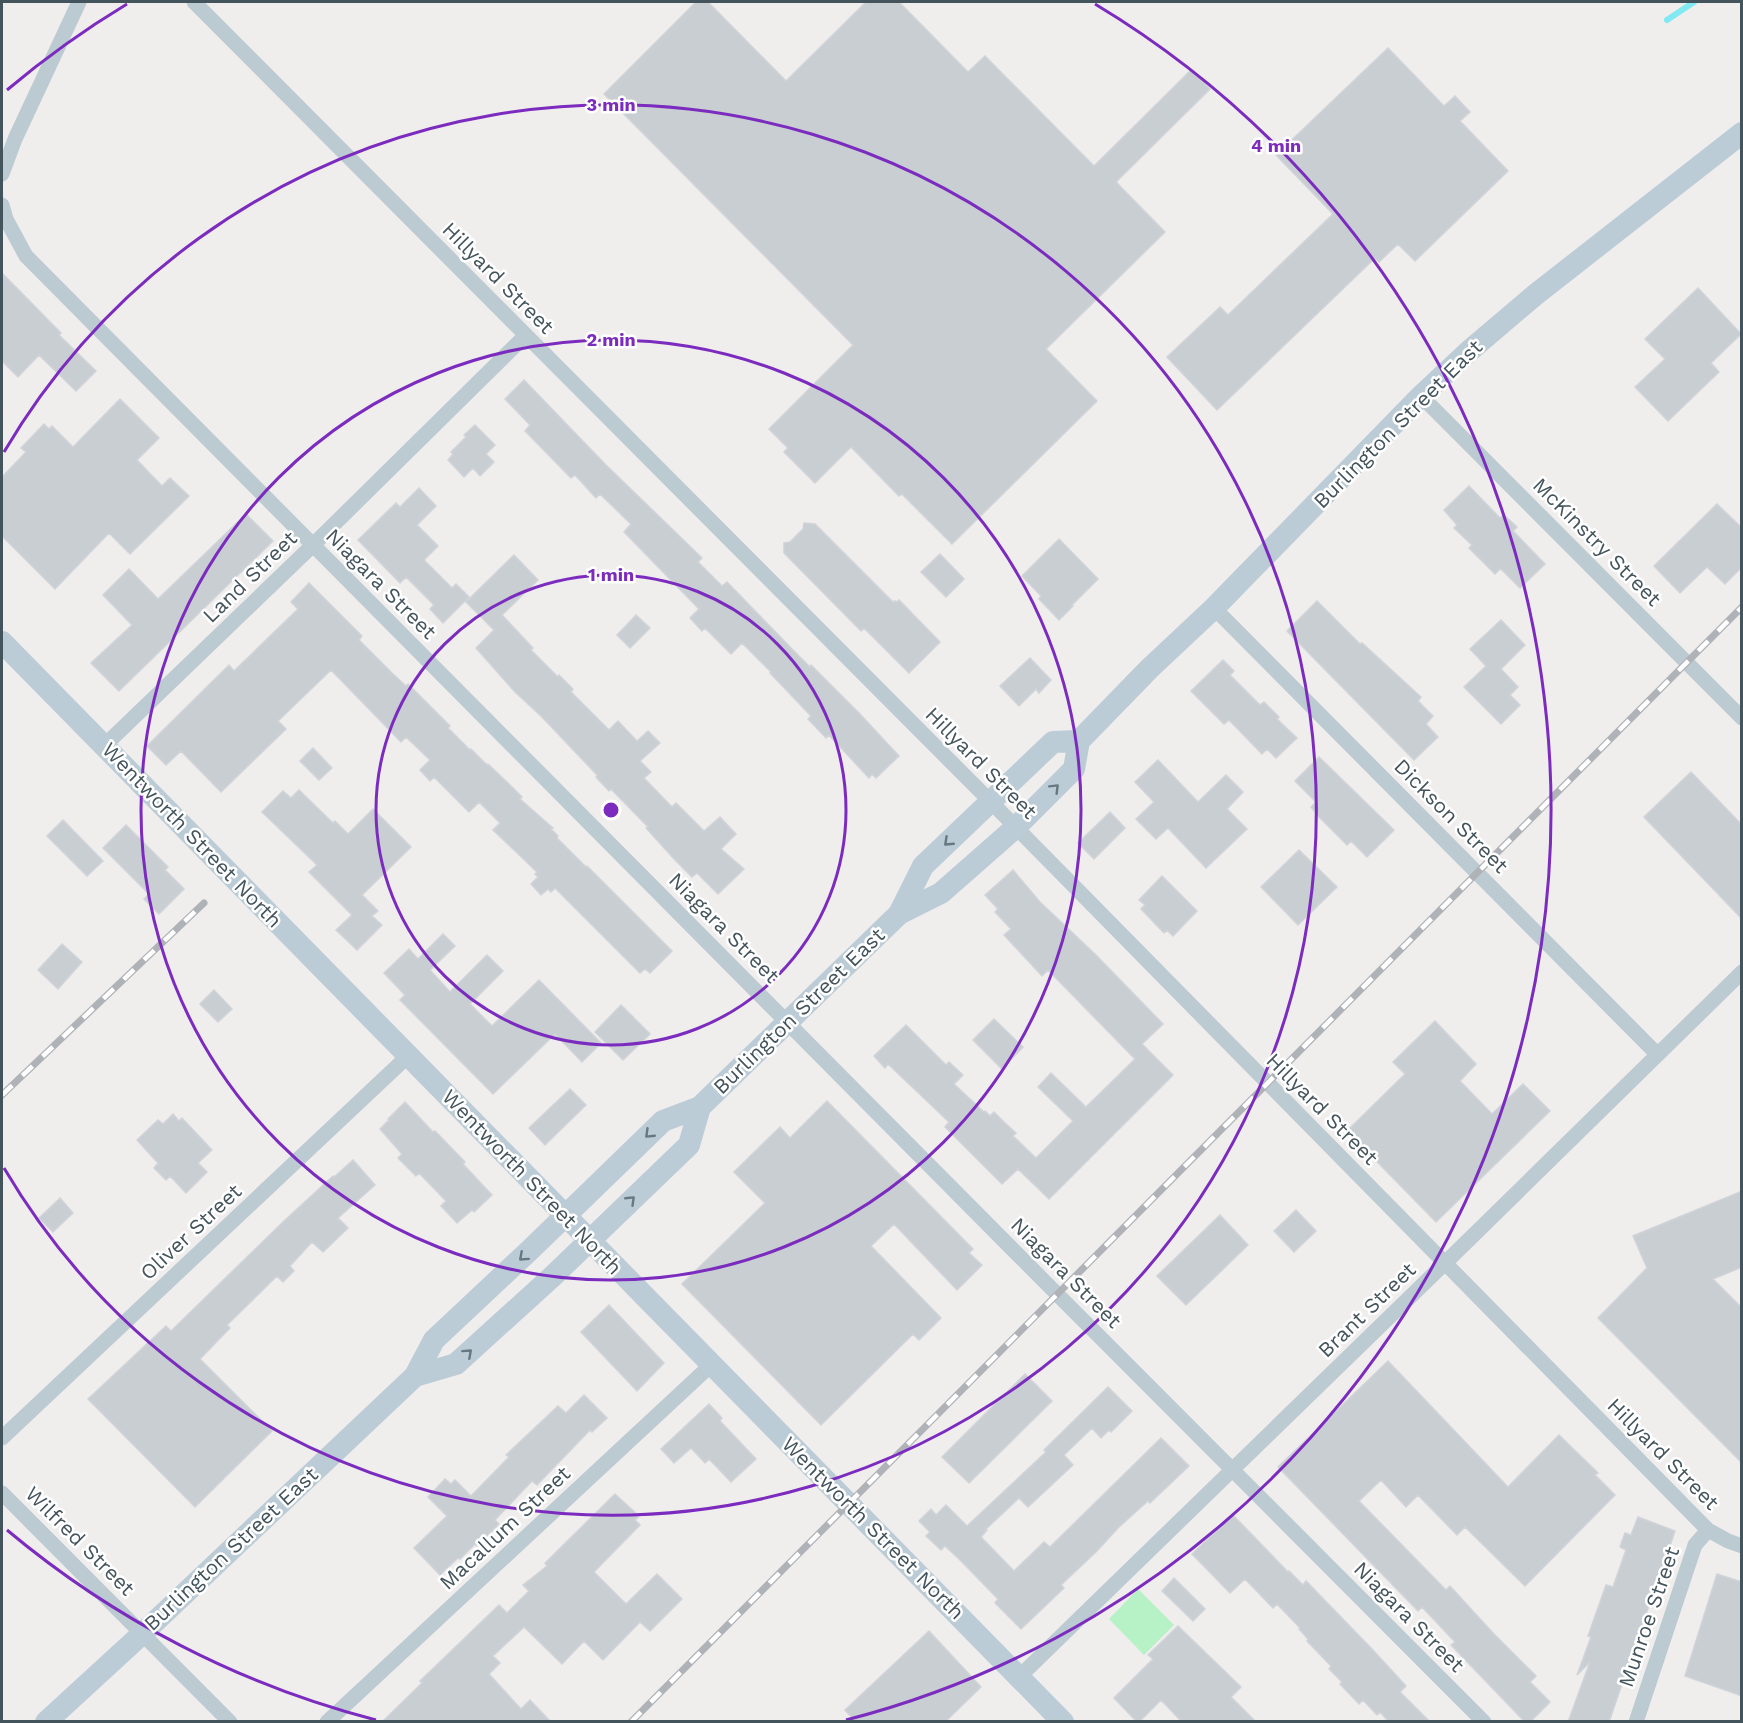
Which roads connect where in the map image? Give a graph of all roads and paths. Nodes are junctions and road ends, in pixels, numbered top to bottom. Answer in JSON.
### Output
{"nodes":[{"id":1,"x":78,"y":2,"type":"edge"},
{"id":2,"x":194,"y":2,"type":"edge"},
{"id":3,"x":1742,"y":133,"type":"edge"},
{"id":4,"x":2,"y":174,"type":"edge"},
{"id":5,"x":2,"y":205,"type":"edge"},
{"id":6,"x":526,"y":335,"type":"junction"},
{"id":7,"x":1421,"y":396,"type":"junction"},
{"id":8,"x":313,"y":545,"type":"junction"},
{"id":9,"x":1214,"y":608,"type":"junction"},
{"id":10,"x":2,"y":642,"type":"edge"},
{"id":11,"x":1742,"y":718,"type":"edge"},
{"id":12,"x":1079,"y":741,"type":"junction"},
{"id":13,"x":104,"y":746,"type":"junction"},
{"id":14,"x":991,"y":802,"type":"junction"},
{"id":15,"x":1015,"y":828,"type":"junction"},
{"id":16,"x":899,"y":914,"type":"junction"},
{"id":17,"x":1742,"y":972,"type":"edge"},
{"id":18,"x":788,"y":1022,"type":"junction"},
{"id":19,"x":1657,"y":1054,"type":"junction"},
{"id":20,"x":408,"y":1056,"type":"junction"},
{"id":21,"x":700,"y":1107,"type":"junction"},
{"id":22,"x":565,"y":1216,"type":"junction"},
{"id":23,"x":588,"y":1240,"type":"junction"},
{"id":24,"x":1446,"y":1263,"type":"junction"},
{"id":25,"x":711,"y":1365,"type":"junction"},
{"id":26,"x":415,"y":1376,"type":"junction"},
{"id":27,"x":2,"y":1438,"type":"edge"},
{"id":28,"x":1232,"y":1471,"type":"junction"},
{"id":29,"x":2,"y":1493,"type":"edge"},
{"id":30,"x":1708,"y":1530,"type":"junction"},
{"id":31,"x":1742,"y":1546,"type":"edge"},
{"id":32,"x":143,"y":1633,"type":"junction"},
{"id":33,"x":1019,"y":1677,"type":"junction"},
{"id":34,"x":46,"y":1722,"type":"edge"},
{"id":35,"x":230,"y":1722,"type":"edge"},
{"id":36,"x":327,"y":1722,"type":"edge"},
{"id":37,"x":1063,"y":1722,"type":"edge"},
{"id":38,"x":1484,"y":1722,"type":"edge"},
{"id":39,"x":1636,"y":1722,"type":"edge"}],
"edges":[{"from":1,"to":4,"type":"street"},
{"from":2,"to":6,"type":"street","name":"Hillyard Street"},
{"from":3,"to":7,"type":"main road","name":"Burlington Street East"},
{"from":5,"to":8,"type":"street","name":"Niagara Street"},
{"from":6,"to":8,"type":"street","name":"Land Street"},
{"from":6,"to":14,"type":"street","name":"Hillyard Street"},
{"from":7,"to":9,"type":"main road","name":"Burlington Street East"},
{"from":7,"to":11,"type":"street","name":"McKinstry Street"},
{"from":8,"to":13,"type":"street","name":"Land Street"},
{"from":8,"to":18,"type":"street","name":"Niagara Street"},
{"from":9,"to":12,"type":"main road","name":"Burlington Street East"},
{"from":9,"to":19,"type":"street","name":"Dickson Street"},
{"from":10,"to":13,"type":"main road","name":"Wentworth Street North"},
{"from":12,"to":14,"type":"main road","name":"Burlington Street East"},
{"from":15,"to":12,"type":"main road","name":"Burlington Street East","one_way":true},
{"from":13,"to":20,"type":"main road","name":"Wentworth Street North"},
{"from":14,"to":15,"type":"street","name":"Hillyard Street"},
{"from":14,"to":16,"type":"main road","name":"Burlington Street East","one_way":true},
{"from":15,"to":16,"type":"main road","name":"Burlington Street East"},
{"from":15,"to":24,"type":"street","name":"Hillyard Street"},
{"from":16,"to":18,"type":"main road","name":"Burlington Street East"},
{"from":17,"to":19,"type":"street","name":"Brant Street"},
{"from":18,"to":21,"type":"main road","name":"Burlington Street East"},
{"from":18,"to":28,"type":"street","name":"Niagara Street"},
{"from":19,"to":24,"type":"street","name":"Brant Street"},
{"from":20,"to":22,"type":"main road","name":"Wentworth Street North"},
{"from":20,"to":27,"type":"street","name":"Oliver Street"},
{"from":21,"to":22,"type":"main road","name":"Burlington Street East","one_way":true},
{"from":23,"to":21,"type":"main road","name":"Burlington Street East","one_way":true},
{"from":22,"to":23,"type":"main road","name":"Wentworth Street North"},
{"from":22,"to":26,"type":"main road","name":"Burlington Street East","one_way":true},
{"from":23,"to":25,"type":"main road","name":"Wentworth Street North"},
{"from":26,"to":23,"type":"main road","name":"Burlington Street East","one_way":true},
{"from":24,"to":28,"type":"street","name":"Brant Street"},
{"from":24,"to":30,"type":"street","name":"Hillyard Street"},
{"from":25,"to":33,"type":"main road","name":"Wentworth Street North"},
{"from":25,"to":36,"type":"street","name":"Macallum Street"},
{"from":26,"to":32,"type":"main road","name":"Burlington Street East"},
{"from":28,"to":33,"type":"street","name":"Brant Street"},
{"from":28,"to":38,"type":"street","name":"Niagara Street"},
{"from":29,"to":32,"type":"street","name":"Wilfred Street"},
{"from":30,"to":31,"type":"street","name":"Hillyard Street"},
{"from":30,"to":39,"type":"street","name":"Munroe Street"},
{"from":32,"to":34,"type":"main road","name":"Burlington Street East"},
{"from":32,"to":35,"type":"street","name":"Wilfred Street"},
{"from":33,"to":37,"type":"main road","name":"Wentworth Street North"}]}
